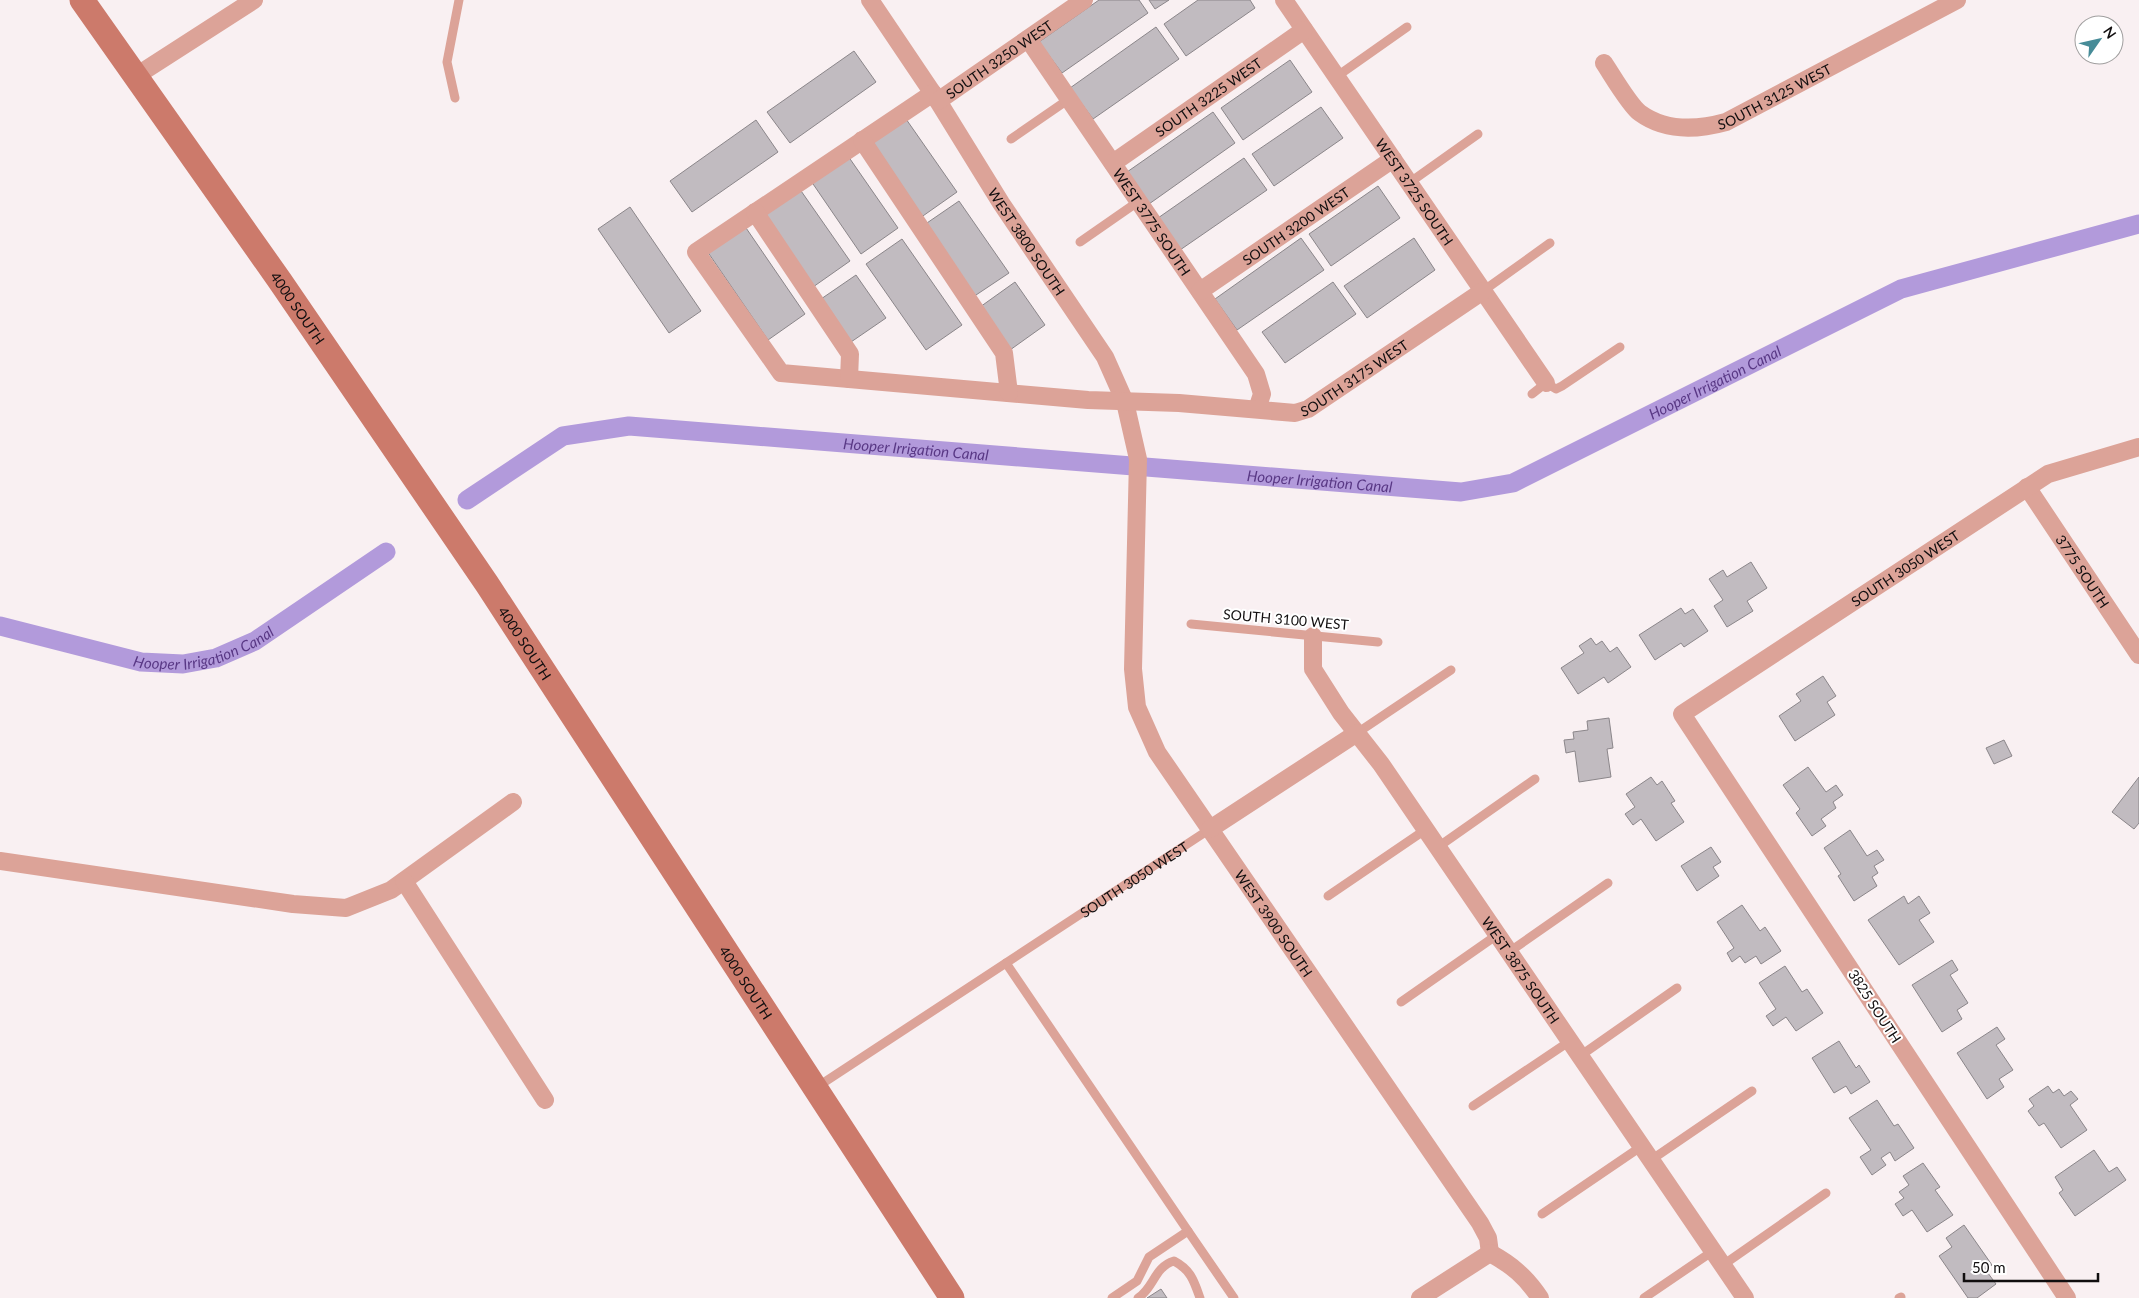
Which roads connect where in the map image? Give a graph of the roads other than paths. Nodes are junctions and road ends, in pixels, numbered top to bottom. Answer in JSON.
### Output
{"nodes":[{"id":1,"x":82,"y":0,"type":"edge"},
{"id":2,"x":254,"y":0,"type":"edge"},
{"id":3,"x":459,"y":0,"type":"edge"},
{"id":4,"x":870,"y":0,"type":"edge"},
{"id":5,"x":1084,"y":0,"type":"edge"},
{"id":6,"x":1284,"y":0,"type":"edge"},
{"id":7,"x":1957,"y":0,"type":"edge"},
{"id":8,"x":1407,"y":27,"type":"dead end"},
{"id":9,"x":1304,"y":30,"type":"junction"},
{"id":10,"x":1028,"y":39,"type":"junction"},
{"id":11,"x":1604,"y":63,"type":"dead end"},
{"id":12,"x":136,"y":76,"type":"junction"},
{"id":13,"x":1336,"y":77,"type":"junction"},
{"id":14,"x":936,"y":97,"type":"junction"},
{"id":15,"x":455,"y":98,"type":"dead end"},
{"id":16,"x":1069,"y":99,"type":"junction"},
{"id":17,"x":1478,"y":134,"type":"dead end"},
{"id":18,"x":1011,"y":139,"type":"dead end"},
{"id":19,"x":862,"y":140,"type":"junction"},
{"id":20,"x":1393,"y":159,"type":"junction"},
{"id":21,"x":1113,"y":163,"type":"junction"},
{"id":22,"x":1409,"y":182,"type":"junction"},
{"id":23,"x":1139,"y":201,"type":"junction"},
{"id":24,"x":755,"y":212,"type":"junction"},
{"id":25,"x":1080,"y":242,"type":"dead end"},
{"id":26,"x":1550,"y":243,"type":"dead end"},
{"id":27,"x":1483,"y":291,"type":"junction"},
{"id":28,"x":1200,"y":292,"type":"junction"},
{"id":29,"x":1620,"y":347,"type":"dead end"},
{"id":30,"x":850,"y":379,"type":"junction"},
{"id":31,"x":1546,"y":383,"type":"junction"},
{"id":32,"x":1009,"y":393,"type":"junction"},
{"id":33,"x":1532,"y":394,"type":"dead end"},
{"id":34,"x":1125,"y":402,"type":"junction"},
{"id":35,"x":1257,"y":409,"type":"junction"},
{"id":36,"x":2139,"y":447,"type":"edge"},
{"id":37,"x":2027,"y":487,"type":"junction"},
{"id":38,"x":1138,"y":498,"type":"joint"},
{"id":39,"x":1191,"y":624,"type":"dead end"},
{"id":40,"x":1313,"y":636,"type":"junction"},
{"id":41,"x":1378,"y":642,"type":"dead end"},
{"id":42,"x":2139,"y":655,"type":"edge"},
{"id":43,"x":1451,"y":670,"type":"dead end"},
{"id":44,"x":1682,"y":714,"type":"joint"},
{"id":45,"x":1357,"y":733,"type":"junction"},
{"id":46,"x":1535,"y":779,"type":"dead end"},
{"id":47,"x":513,"y":802,"type":"dead end"},
{"id":48,"x":1210,"y":829,"type":"junction"},
{"id":49,"x":1425,"y":830,"type":"junction"},
{"id":50,"x":1438,"y":847,"type":"junction"},
{"id":51,"x":0,"y":861,"type":"edge"},
{"id":52,"x":404,"y":881,"type":"junction"},
{"id":53,"x":1608,"y":883,"type":"dead end"},
{"id":54,"x":1328,"y":896,"type":"dead end"},
{"id":55,"x":1497,"y":935,"type":"junction"},
{"id":56,"x":1509,"y":952,"type":"junction"},
{"id":57,"x":1006,"y":963,"type":"junction"},
{"id":58,"x":1677,"y":988,"type":"dead end"},
{"id":59,"x":1400,"y":1002,"type":"dead end"},
{"id":60,"x":1570,"y":1041,"type":"junction"},
{"id":61,"x":1580,"y":1056,"type":"junction"},
{"id":62,"x":815,"y":1088,"type":"junction"},
{"id":63,"x":1752,"y":1091,"type":"dead end"},
{"id":64,"x":545,"y":1100,"type":"dead end"},
{"id":65,"x":1473,"y":1106,"type":"dead end"},
{"id":66,"x":1647,"y":1153,"type":"junction"},
{"id":67,"x":1826,"y":1193,"type":"dead end"},
{"id":68,"x":1542,"y":1214,"type":"dead end"},
{"id":69,"x":1188,"y":1231,"type":"junction"},
{"id":70,"x":1490,"y":1254,"type":"junction"},
{"id":71,"x":1718,"y":1258,"type":"junction"},
{"id":72,"x":952,"y":1298,"type":"edge"},
{"id":73,"x":1112,"y":1298,"type":"edge"},
{"id":74,"x":1138,"y":1298,"type":"edge"},
{"id":75,"x":1200,"y":1298,"type":"edge"},
{"id":76,"x":1234,"y":1298,"type":"edge"},
{"id":77,"x":1420,"y":1298,"type":"edge"},
{"id":78,"x":1540,"y":1298,"type":"edge"},
{"id":79,"x":1644,"y":1298,"type":"edge"},
{"id":80,"x":1745,"y":1298,"type":"edge"},
{"id":81,"x":2068,"y":1298,"type":"edge"}],
"edges":[{"from":1,"to":12,"type":"main road","name":"4000 SOUTH"},
{"from":2,"to":12,"type":"street"},
{"from":3,"to":15,"type":"lane"},
{"from":4,"to":14,"type":"street","name":"WEST 3800 SOUTH"},
{"from":5,"to":10,"type":"street","name":"SOUTH 3250 WEST"},
{"from":6,"to":9,"type":"street","name":"WEST 3725 SOUTH"},
{"from":7,"to":11,"type":"street","name":"SOUTH 3125 WEST"},
{"from":8,"to":13,"type":"lane"},
{"from":9,"to":13,"type":"street","name":"WEST 3725 SOUTH"},
{"from":9,"to":21,"type":"street","name":"SOUTH 3225 WEST"},
{"from":10,"to":14,"type":"street","name":"SOUTH 3250 WEST"},
{"from":10,"to":16,"type":"street","name":"WEST 3775 SOUTH"},
{"from":12,"to":62,"type":"main road","name":"4000 SOUTH"},
{"from":13,"to":20,"type":"street","name":"WEST 3725 SOUTH"},
{"from":14,"to":19,"type":"street","name":"SOUTH 3250 WEST"},
{"from":14,"to":34,"type":"street","name":"WEST 3800 SOUTH"},
{"from":16,"to":18,"type":"lane"},
{"from":16,"to":21,"type":"street","name":"WEST 3775 SOUTH"},
{"from":17,"to":22,"type":"lane"},
{"from":19,"to":24,"type":"street","name":"SOUTH 3250 WEST"},
{"from":19,"to":32,"type":"street"},
{"from":20,"to":22,"type":"street","name":"WEST 3725 SOUTH"},
{"from":20,"to":28,"type":"street","name":"SOUTH 3200 WEST"},
{"from":21,"to":23,"type":"street","name":"WEST 3775 SOUTH"},
{"from":22,"to":27,"type":"street","name":"WEST 3725 SOUTH"},
{"from":23,"to":25,"type":"lane"},
{"from":23,"to":28,"type":"street","name":"WEST 3775 SOUTH"},
{"from":24,"to":30,"type":"street"},
{"from":24,"to":30,"type":"street","name":"SOUTH 3250 WEST"},
{"from":26,"to":27,"type":"lane","name":"SOUTH 3175 WEST"},
{"from":27,"to":31,"type":"street","name":"WEST 3725 SOUTH"},
{"from":27,"to":35,"type":"street","name":"SOUTH 3175 WEST"},
{"from":28,"to":35,"type":"street","name":"WEST 3775 SOUTH"},
{"from":29,"to":31,"type":"lane"},
{"from":30,"to":32,"type":"street","name":"SOUTH 3175 WEST"},
{"from":31,"to":33,"type":"lane"},
{"from":32,"to":34,"type":"street","name":"SOUTH 3175 WEST"},
{"from":34,"to":35,"type":"street","name":"SOUTH 3175 WEST"},
{"from":34,"to":38,"type":"street","name":"WEST 3800 SOUTH"},
{"from":36,"to":37,"type":"street","name":"SOUTH 3050 WEST"},
{"from":37,"to":42,"type":"street","name":"3775 SOUTH"},
{"from":37,"to":44,"type":"street","name":"SOUTH 3050 WEST"},
{"from":38,"to":48,"type":"street","name":"WEST 3900 SOUTH"},
{"from":39,"to":40,"type":"lane","name":"SOUTH 3100 WEST"},
{"from":40,"to":41,"type":"lane","name":"SOUTH 3100 WEST"},
{"from":40,"to":45,"type":"street","name":"WEST 3875 SOUTH"},
{"from":43,"to":45,"type":"lane","name":"SOUTH 3050 WEST"},
{"from":44,"to":81,"type":"street","name":"3825 SOUTH"},
{"from":45,"to":48,"type":"street","name":"SOUTH 3050 WEST"},
{"from":45,"to":49,"type":"street","name":"WEST 3875 SOUTH"},
{"from":46,"to":50,"type":"lane"},
{"from":47,"to":52,"type":"street"},
{"from":48,"to":57,"type":"lane","name":"SOUTH 3050 WEST"},
{"from":48,"to":70,"type":"street","name":"WEST 3900 SOUTH"},
{"from":49,"to":50,"type":"street","name":"WEST 3875 SOUTH"},
{"from":49,"to":54,"type":"lane"},
{"from":50,"to":55,"type":"street","name":"WEST 3875 SOUTH"},
{"from":51,"to":52,"type":"street"},
{"from":52,"to":64,"type":"street"},
{"from":53,"to":56,"type":"lane"},
{"from":55,"to":56,"type":"street","name":"WEST 3875 SOUTH"},
{"from":55,"to":59,"type":"lane"},
{"from":56,"to":60,"type":"street","name":"WEST 3875 SOUTH"},
{"from":57,"to":62,"type":"lane","name":"SOUTH 3050 WEST"},
{"from":57,"to":69,"type":"lane"},
{"from":58,"to":61,"type":"lane"},
{"from":60,"to":61,"type":"street","name":"WEST 3875 SOUTH"},
{"from":60,"to":65,"type":"lane"},
{"from":61,"to":66,"type":"street","name":"WEST 3875 SOUTH"},
{"from":62,"to":72,"type":"main road","name":"4000 SOUTH"},
{"from":63,"to":66,"type":"lane"},
{"from":66,"to":68,"type":"lane"},
{"from":66,"to":71,"type":"street","name":"WEST 3875 SOUTH"},
{"from":67,"to":71,"type":"lane"},
{"from":69,"to":73,"type":"lane"},
{"from":69,"to":76,"type":"lane"},
{"from":70,"to":77,"type":"street"},
{"from":70,"to":78,"type":"street"},
{"from":71,"to":79,"type":"lane"},
{"from":71,"to":80,"type":"street","name":"WEST 3875 SOUTH"},
{"from":74,"to":75,"type":"lane"}]}
